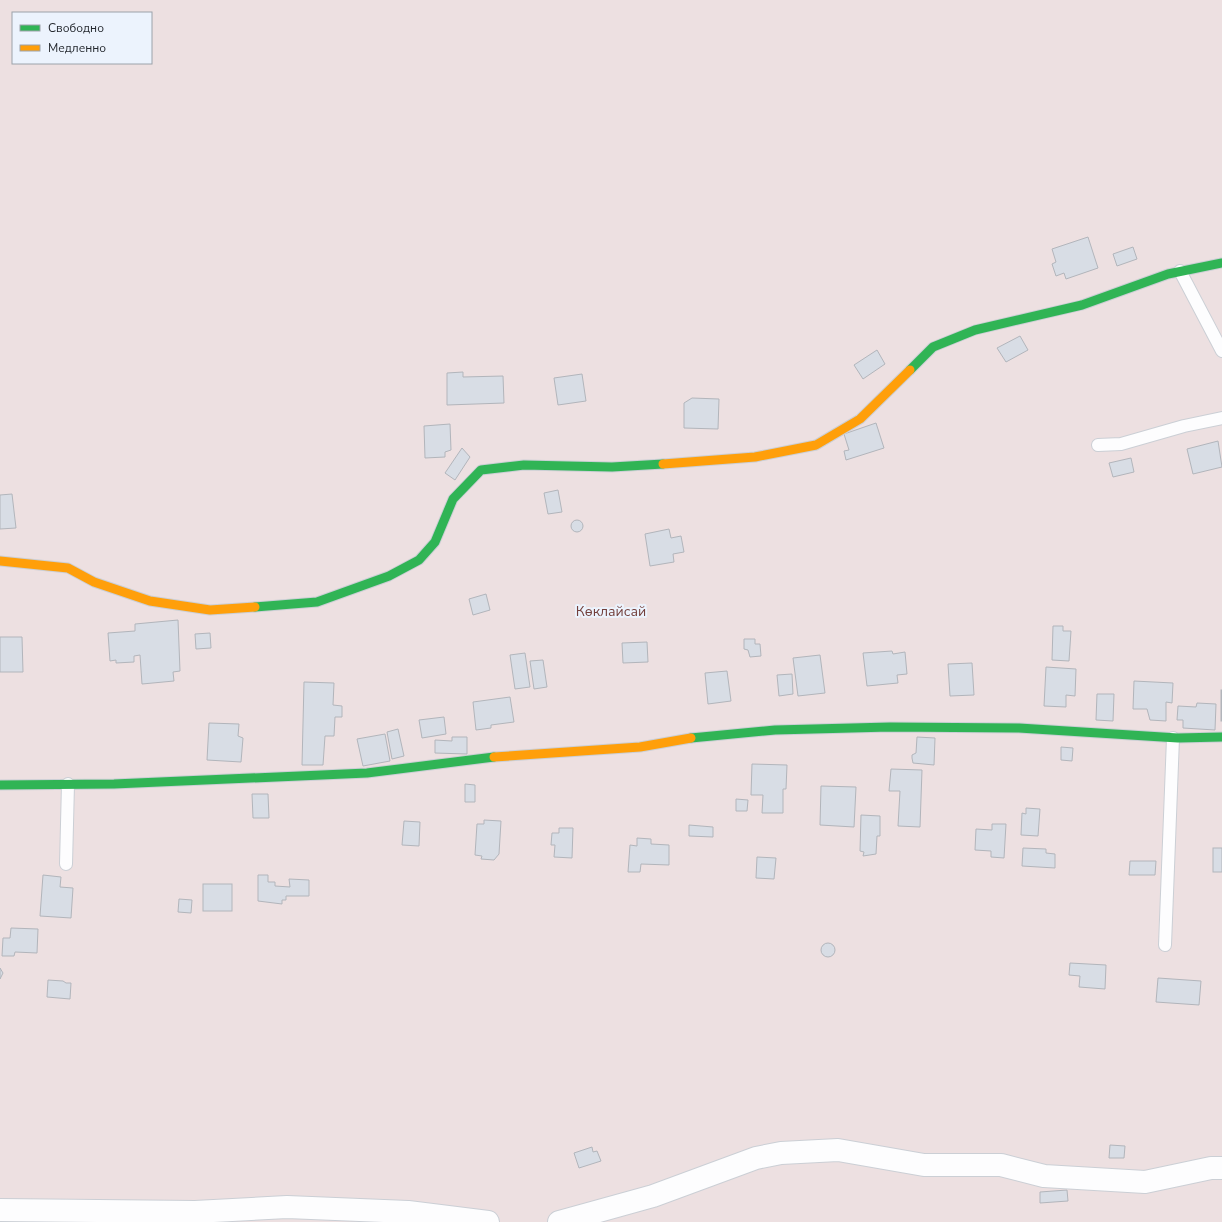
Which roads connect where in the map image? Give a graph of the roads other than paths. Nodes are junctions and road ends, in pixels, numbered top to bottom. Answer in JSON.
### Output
{"nodes":[{"id":1,"x":1222,"y":263,"type":"edge"},
{"id":2,"x":1180,"y":271,"type":"junction"},
{"id":3,"x":1222,"y":351,"type":"edge"},
{"id":4,"x":1222,"y":418,"type":"edge"},
{"id":5,"x":1098,"y":445,"type":"dead end"},
{"id":6,"x":0,"y":561,"type":"edge"},
{"id":7,"x":1222,"y":737,"type":"edge"},
{"id":8,"x":1173,"y":738,"type":"junction"},
{"id":9,"x":68,"y":784,"type":"junction"},
{"id":10,"x":0,"y":785,"type":"edge"},
{"id":11,"x":66,"y":864,"type":"dead end"},
{"id":12,"x":1165,"y":945,"type":"dead end"},
{"id":13,"x":1222,"y":1168,"type":"edge"},
{"id":14,"x":0,"y":1210,"type":"edge"},
{"id":15,"x":488,"y":1222,"type":"edge"},
{"id":16,"x":559,"y":1222,"type":"edge"}],
"edges":[{"from":1,"to":2,"type":"street"},
{"from":2,"to":3,"type":"lane"},
{"from":2,"to":6,"type":"street"},
{"from":4,"to":5,"type":"lane"},
{"from":7,"to":8,"type":"street"},
{"from":8,"to":9,"type":"street"},
{"from":8,"to":12,"type":"lane"},
{"from":9,"to":10,"type":"street"},
{"from":9,"to":11,"type":"lane"},
{"from":13,"to":16,"type":"street"},
{"from":14,"to":15,"type":"street"}]}
